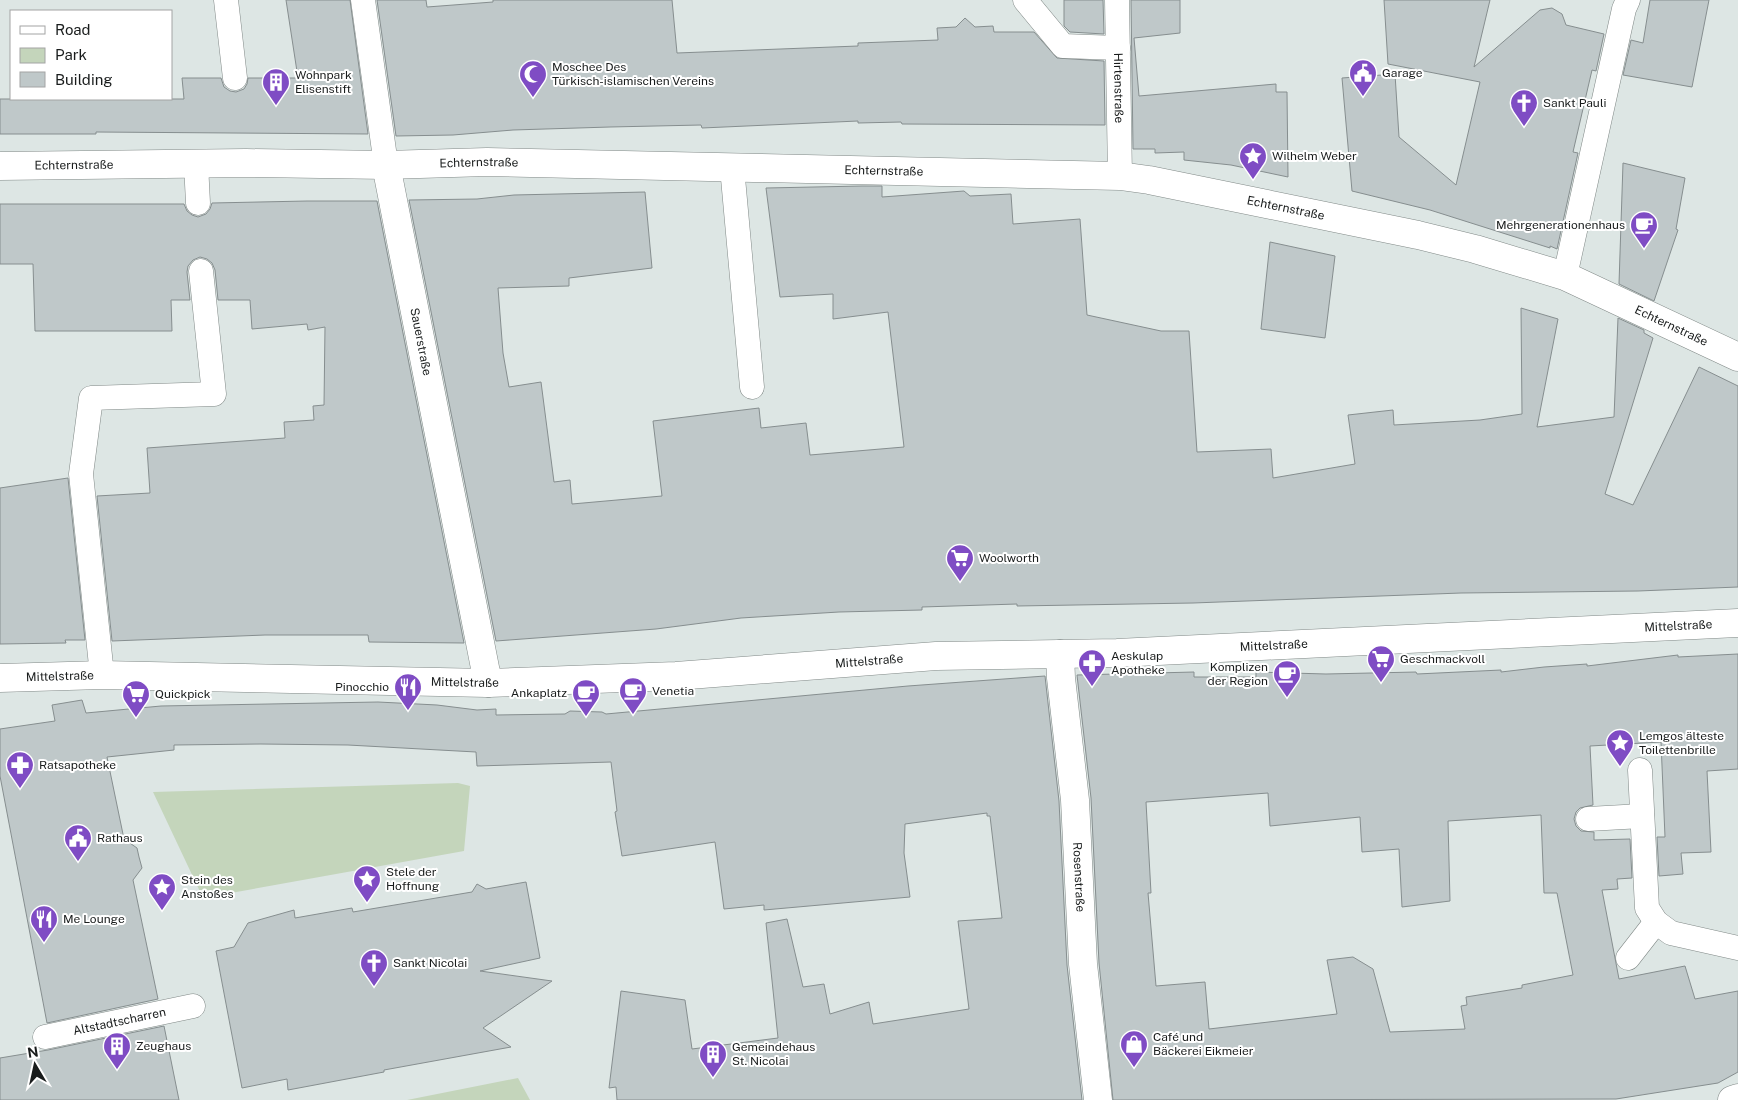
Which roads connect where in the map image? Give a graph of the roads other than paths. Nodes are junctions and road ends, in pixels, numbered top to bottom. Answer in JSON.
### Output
{"nodes":[{"id":1,"x":226,"y":0,"type":"edge"},
{"id":2,"x":363,"y":0,"type":"edge"},
{"id":3,"x":1025,"y":0,"type":"edge"},
{"id":4,"x":1117,"y":0,"type":"edge"},
{"id":5,"x":1622,"y":3,"type":"edge"},
{"id":6,"x":1118,"y":48,"type":"junction"},
{"id":7,"x":235,"y":78,"type":"dead end"},
{"id":8,"x":196,"y":164,"type":"junction"},
{"id":9,"x":386,"y":165,"type":"junction"},
{"id":10,"x":0,"y":166,"type":"edge"},
{"id":11,"x":732,"y":167,"type":"junction"},
{"id":12,"x":1120,"y":176,"type":"junction"},
{"id":13,"x":198,"y":203,"type":"dead end"},
{"id":14,"x":201,"y":271,"type":"dead end"},
{"id":15,"x":1565,"y":276,"type":"junction"},
{"id":16,"x":1738,"y":357,"type":"edge"},
{"id":17,"x":752,"y":387,"type":"dead end"},
{"id":18,"x":1738,"y":623,"type":"edge"},
{"id":19,"x":1060,"y":654,"type":"junction"},
{"id":20,"x":102,"y":675,"type":"junction"},
{"id":21,"x":0,"y":678,"type":"edge"},
{"id":22,"x":488,"y":683,"type":"junction"},
{"id":23,"x":1640,"y":770,"type":"dead end"},
{"id":24,"x":1642,"y":816,"type":"junction"},
{"id":25,"x":1588,"y":819,"type":"dead end"},
{"id":26,"x":1656,"y":922,"type":"junction"},
{"id":27,"x":1738,"y":948,"type":"edge"},
{"id":28,"x":1628,"y":958,"type":"dead end"},
{"id":29,"x":193,"y":1006,"type":"dead end"},
{"id":30,"x":45,"y":1038,"type":"dead end"},
{"id":31,"x":1738,"y":1098,"type":"edge"},
{"id":32,"x":1098,"y":1100,"type":"edge"},
{"id":33,"x":1732,"y":1100,"type":"edge"}],
"edges":[{"from":1,"to":7,"type":"lane"},
{"from":2,"to":9,"type":"lane","name":"Sauerstraße"},
{"from":3,"to":6,"type":"lane"},
{"from":4,"to":6,"type":"lane","name":"Hirtenstraße"},
{"from":5,"to":15,"type":"lane"},
{"from":6,"to":12,"type":"lane","name":"Hirtenstraße"},
{"from":8,"to":9,"type":"street","name":"Echternstraße"},
{"from":8,"to":10,"type":"street","name":"Echternstraße"},
{"from":8,"to":13,"type":"lane"},
{"from":9,"to":11,"type":"street","name":"Echternstraße"},
{"from":9,"to":22,"type":"street","name":"Sauerstraße"},
{"from":11,"to":12,"type":"street","name":"Echternstraße"},
{"from":11,"to":17,"type":"lane"},
{"from":12,"to":15,"type":"street","name":"Echternstraße"},
{"from":14,"to":20,"type":"lane"},
{"from":15,"to":16,"type":"street","name":"Echternstraße"},
{"from":18,"to":19,"type":"street","name":"Mittelstraße"},
{"from":19,"to":22,"type":"street","name":"Mittelstraße"},
{"from":19,"to":32,"type":"street","name":"Rosenstraße"},
{"from":20,"to":21,"type":"street","name":"Mittelstraße"},
{"from":20,"to":22,"type":"street","name":"Mittelstraße"},
{"from":23,"to":24,"type":"lane"},
{"from":24,"to":25,"type":"lane"},
{"from":24,"to":26,"type":"lane"},
{"from":26,"to":27,"type":"lane"},
{"from":26,"to":28,"type":"lane"},
{"from":29,"to":30,"type":"lane","name":"Altstadtscharren"},
{"from":31,"to":33,"type":"street"}]}
